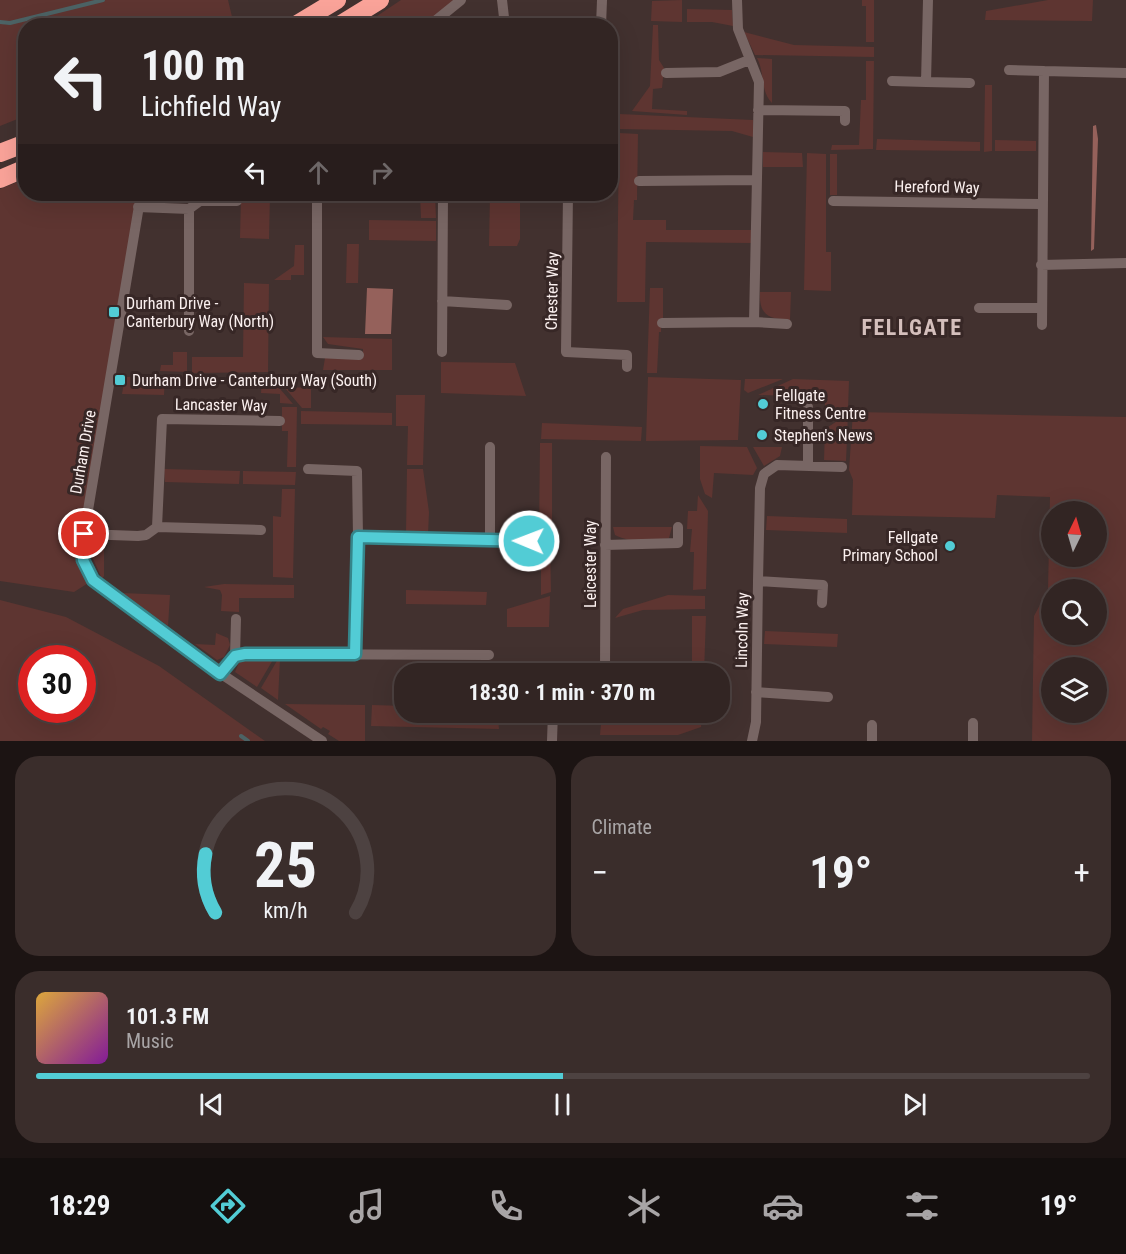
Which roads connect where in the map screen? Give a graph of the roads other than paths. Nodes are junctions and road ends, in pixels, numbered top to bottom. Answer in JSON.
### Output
{"nodes":[{"id":1,"x":337,"y":0,"type":"edge"},
{"id":2,"x":380,"y":0,"type":"edge"},
{"id":3,"x":462,"y":0,"type":"edge"},
{"id":4,"x":502,"y":0,"type":"edge"},
{"id":5,"x":602,"y":0,"type":"edge"},
{"id":6,"x":737,"y":0,"type":"edge"},
{"id":7,"x":928,"y":0,"type":"edge"},
{"id":8,"x":307,"y":18,"type":"edge"},
{"id":9,"x":351,"y":18,"type":"edge"},
{"id":10,"x":439,"y":18,"type":"edge"},
{"id":11,"x":504,"y":18,"type":"edge"},
{"id":12,"x":601,"y":18,"type":"edge"},
{"id":13,"x":749,"y":60,"type":"junction"},
{"id":14,"x":1009,"y":70,"type":"dead end"},
{"id":15,"x":1044,"y":71,"type":"junction"},
{"id":16,"x":666,"y":73,"type":"dead end"},
{"id":17,"x":1126,"y":73,"type":"edge"},
{"id":18,"x":892,"y":81,"type":"dead end"},
{"id":19,"x":926,"y":82,"type":"junction"},
{"id":20,"x":970,"y":83,"type":"dead end"},
{"id":21,"x":758,"y":110,"type":"junction"},
{"id":22,"x":845,"y":121,"type":"dead end"},
{"id":23,"x":18,"y":146,"type":"edge"},
{"id":24,"x":0,"y":153,"type":"edge"},
{"id":25,"x":18,"y":171,"type":"edge"},
{"id":26,"x":0,"y":178,"type":"edge"},
{"id":27,"x":757,"y":180,"type":"junction"},
{"id":28,"x":639,"y":181,"type":"dead end"},
{"id":29,"x":139,"y":201,"type":"edge"},
{"id":30,"x":237,"y":201,"type":"dead end"},
{"id":31,"x":317,"y":201,"type":"edge"},
{"id":32,"x":442,"y":201,"type":"edge"},
{"id":33,"x":568,"y":201,"type":"edge"},
{"id":34,"x":832,"y":201,"type":"dead end"},
{"id":35,"x":1041,"y":204,"type":"junction"},
{"id":36,"x":138,"y":207,"type":"junction"},
{"id":37,"x":189,"y":209,"type":"junction"},
{"id":38,"x":1126,"y":263,"type":"edge"},
{"id":39,"x":1041,"y":265,"type":"junction"},
{"id":40,"x":442,"y":301,"type":"junction"},
{"id":41,"x":507,"y":305,"type":"dead end"},
{"id":42,"x":979,"y":308,"type":"dead end"},
{"id":43,"x":1042,"y":308,"type":"junction"},
{"id":44,"x":754,"y":322,"type":"junction"},
{"id":45,"x":662,"y":323,"type":"dead end"},
{"id":46,"x":787,"y":324,"type":"dead end"},
{"id":47,"x":1042,"y":325,"type":"dead end"},
{"id":48,"x":189,"y":331,"type":"dead end"},
{"id":49,"x":442,"y":352,"type":"dead end"},
{"id":50,"x":359,"y":355,"type":"dead end"},
{"id":51,"x":627,"y":367,"type":"dead end"},
{"id":52,"x":808,"y":407,"type":"dead end"},
{"id":53,"x":280,"y":421,"type":"dead end"},
{"id":54,"x":490,"y":447,"type":"dead end"},
{"id":55,"x":606,"y":457,"type":"dead end"},
{"id":56,"x":808,"y":466,"type":"junction"},
{"id":57,"x":842,"y":467,"type":"dead end"},
{"id":58,"x":308,"y":469,"type":"dead end"},
{"id":59,"x":157,"y":527,"type":"junction"},
{"id":60,"x":678,"y":527,"type":"dead end"},
{"id":61,"x":261,"y":530,"type":"dead end"},
{"id":62,"x":84,"y":534,"type":"junction"},
{"id":63,"x":358,"y":537,"type":"junction"},
{"id":64,"x":490,"y":540,"type":"junction"},
{"id":65,"x":529,"y":541,"type":"dead end"},
{"id":66,"x":605,"y":545,"type":"junction"},
{"id":67,"x":758,"y":581,"type":"junction"},
{"id":68,"x":822,"y":603,"type":"dead end"},
{"id":69,"x":236,"y":619,"type":"dead end"},
{"id":70,"x":355,"y":654,"type":"junction"},
{"id":71,"x":489,"y":655,"type":"dead end"},
{"id":72,"x":235,"y":656,"type":"junction"},
{"id":73,"x":605,"y":663,"type":"edge"},
{"id":74,"x":220,"y":674,"type":"junction"},
{"id":75,"x":756,"y":692,"type":"junction"},
{"id":76,"x":828,"y":697,"type":"dead end"},
{"id":77,"x":553,"y":723,"type":"edge"},
{"id":78,"x":973,"y":723,"type":"dead end"},
{"id":79,"x":872,"y":725,"type":"dead end"},
{"id":80,"x":322,"y":741,"type":"edge"},
{"id":81,"x":552,"y":741,"type":"edge"},
{"id":82,"x":752,"y":741,"type":"edge"},
{"id":83,"x":872,"y":741,"type":"edge"},
{"id":84,"x":973,"y":741,"type":"edge"}],
"edges":[{"from":1,"to":8,"type":"highway"},
{"from":2,"to":9,"type":"highway"},
{"from":3,"to":10,"type":"street"},
{"from":4,"to":11,"type":"street"},
{"from":5,"to":12,"type":"street"},
{"from":6,"to":13,"type":"street"},
{"from":7,"to":19,"type":"street"},
{"from":13,"to":16,"type":"street"},
{"from":13,"to":21,"type":"street"},
{"from":14,"to":15,"type":"street"},
{"from":15,"to":17,"type":"street"},
{"from":15,"to":35,"type":"street"},
{"from":18,"to":19,"type":"street"},
{"from":19,"to":20,"type":"street"},
{"from":21,"to":22,"type":"street"},
{"from":21,"to":27,"type":"street"},
{"from":23,"to":24,"type":"highway"},
{"from":25,"to":26,"type":"highway"},
{"from":27,"to":28,"type":"street"},
{"from":27,"to":44,"type":"street"},
{"from":29,"to":36,"type":"street","name":"Durham Drive"},
{"from":30,"to":37,"type":"street"},
{"from":31,"to":50,"type":"street"},
{"from":32,"to":40,"type":"street"},
{"from":33,"to":51,"type":"street","name":"Chester Way"},
{"from":34,"to":35,"type":"street","name":"Hereford Way"},
{"from":35,"to":39,"type":"street"},
{"from":36,"to":37,"type":"street"},
{"from":36,"to":62,"type":"street","name":"Durham Drive"},
{"from":37,"to":48,"type":"street"},
{"from":38,"to":39,"type":"street"},
{"from":39,"to":43,"type":"street"},
{"from":40,"to":41,"type":"street"},
{"from":40,"to":49,"type":"street"},
{"from":42,"to":43,"type":"street"},
{"from":43,"to":47,"type":"street"},
{"from":44,"to":45,"type":"street"},
{"from":44,"to":46,"type":"street"},
{"from":52,"to":56,"type":"street"},
{"from":53,"to":59,"type":"street","name":"Lancaster Way"},
{"from":54,"to":64,"type":"street"},
{"from":55,"to":66,"type":"street","name":"Leicester Way"},
{"from":56,"to":57,"type":"street"},
{"from":56,"to":67,"type":"street"},
{"from":58,"to":63,"type":"street"},
{"from":59,"to":61,"type":"street"},
{"from":59,"to":62,"type":"street"},
{"from":60,"to":66,"type":"street"},
{"from":62,"to":74,"type":"street","name":"Durham Drive"},
{"from":63,"to":64,"type":"street"},
{"from":63,"to":70,"type":"street"},
{"from":64,"to":65,"type":"street"},
{"from":66,"to":73,"type":"street","name":"Leicester Way"},
{"from":67,"to":68,"type":"street","name":"Lincoln Way"},
{"from":67,"to":75,"type":"street","name":"Lincoln Way"},
{"from":69,"to":72,"type":"street"},
{"from":70,"to":71,"type":"street"},
{"from":70,"to":72,"type":"street"},
{"from":72,"to":74,"type":"street"},
{"from":74,"to":80,"type":"street","name":"Durham Drive"},
{"from":75,"to":76,"type":"street","name":"Lincoln Way"},
{"from":75,"to":82,"type":"street","name":"Lincoln Way"},
{"from":77,"to":81,"type":"street"},
{"from":78,"to":84,"type":"street"},
{"from":79,"to":83,"type":"street"}]}
